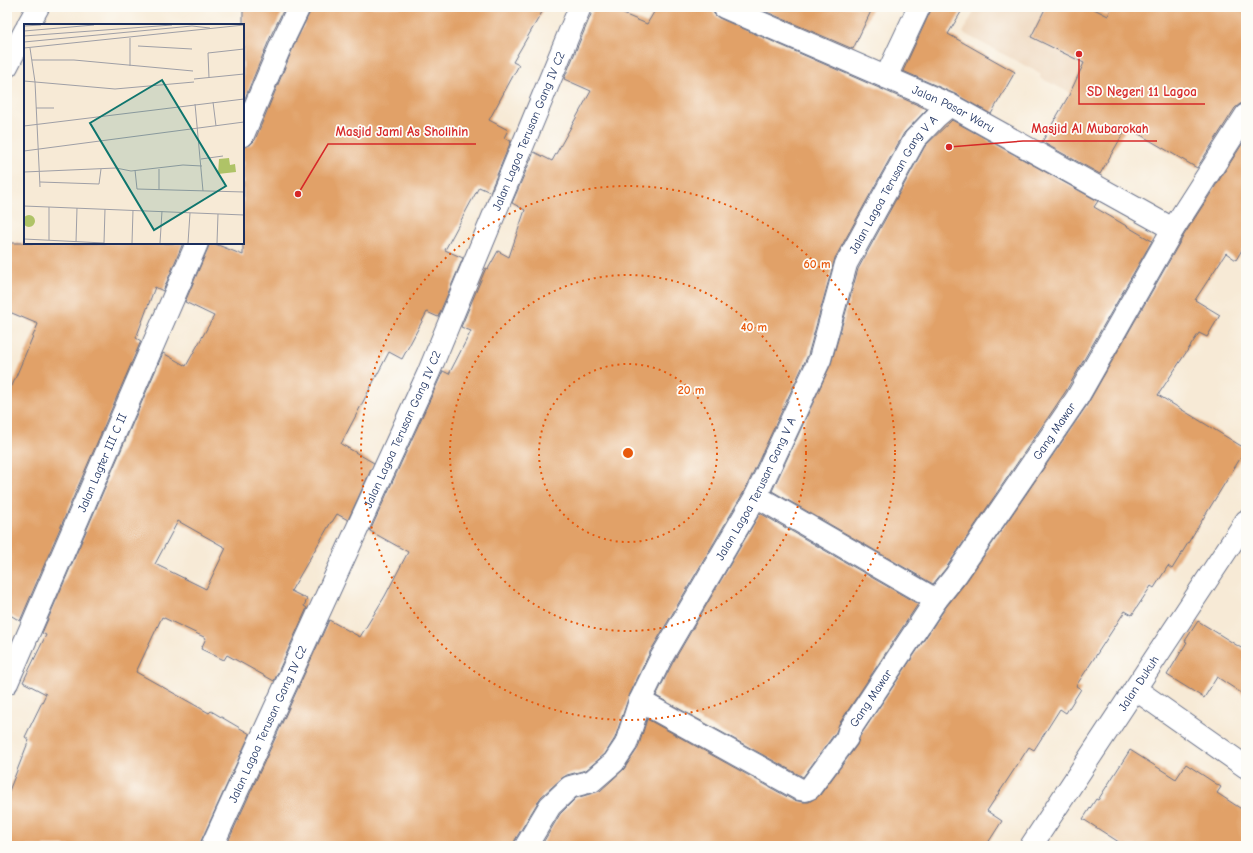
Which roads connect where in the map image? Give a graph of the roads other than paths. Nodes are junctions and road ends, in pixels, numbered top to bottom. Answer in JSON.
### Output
{"nodes":[{"id":1,"x":38,"y":7,"type":"edge"},
{"id":2,"x":299,"y":7,"type":"edge"},
{"id":3,"x":580,"y":7,"type":"edge"},
{"id":4,"x":724,"y":7,"type":"edge"},
{"id":5,"x":919,"y":7,"type":"edge"},
{"id":6,"x":29,"y":24,"type":"edge"},
{"id":7,"x":24,"y":33,"type":"edge"},
{"id":8,"x":7,"y":66,"type":"edge"},
{"id":9,"x":886,"y":77,"type":"junction"},
{"id":10,"x":950,"y":105,"type":"junction"},
{"id":11,"x":1246,"y":115,"type":"edge"},
{"id":12,"x":244,"y":133,"type":"edge"},
{"id":13,"x":1173,"y":229,"type":"junction"},
{"id":14,"x":197,"y":244,"type":"edge"},
{"id":15,"x":756,"y":496,"type":"junction"},
{"id":16,"x":1246,"y":521,"type":"edge"},
{"id":17,"x":936,"y":600,"type":"junction"},
{"id":18,"x":7,"y":683,"type":"edge"},
{"id":19,"x":1135,"y":689,"type":"junction"},
{"id":20,"x":640,"y":701,"type":"junction"},
{"id":21,"x":1246,"y":767,"type":"edge"},
{"id":22,"x":212,"y":846,"type":"edge"},
{"id":23,"x":526,"y":846,"type":"edge"},
{"id":24,"x":1031,"y":846,"type":"edge"}],
"edges":[{"from":1,"to":6,"type":"street"},
{"from":2,"to":12,"type":"street"},
{"from":3,"to":22,"type":"street","name":"Jalan Lagoa Terusan Gang IV C2"},
{"from":4,"to":9,"type":"street","name":"Jalan Pasar Waru"},
{"from":5,"to":9,"type":"street"},
{"from":7,"to":8,"type":"street"},
{"from":9,"to":10,"type":"street","name":"Jalan Pasar Waru"},
{"from":10,"to":13,"type":"street","name":"Jalan Pasar Waru"},
{"from":10,"to":15,"type":"street","name":"Jalan Lagoa Terusan Gang V A"},
{"from":11,"to":13,"type":"street","name":"Gang Mawar"},
{"from":13,"to":17,"type":"street","name":"Gang Mawar"},
{"from":14,"to":18,"type":"street","name":"Jalan Lagter III C II"},
{"from":15,"to":17,"type":"street"},
{"from":15,"to":20,"type":"street","name":"Jalan Lagoa Terusan Gang V A"},
{"from":16,"to":19,"type":"street","name":"Jalan Dukuh"},
{"from":17,"to":20,"type":"street","name":"Gang Mawar"},
{"from":19,"to":21,"type":"street"},
{"from":19,"to":24,"type":"street","name":"Jalan Dukuh"},
{"from":20,"to":23,"type":"street","name":"Jalan Lagoa Terusan Gang V A"}]}
